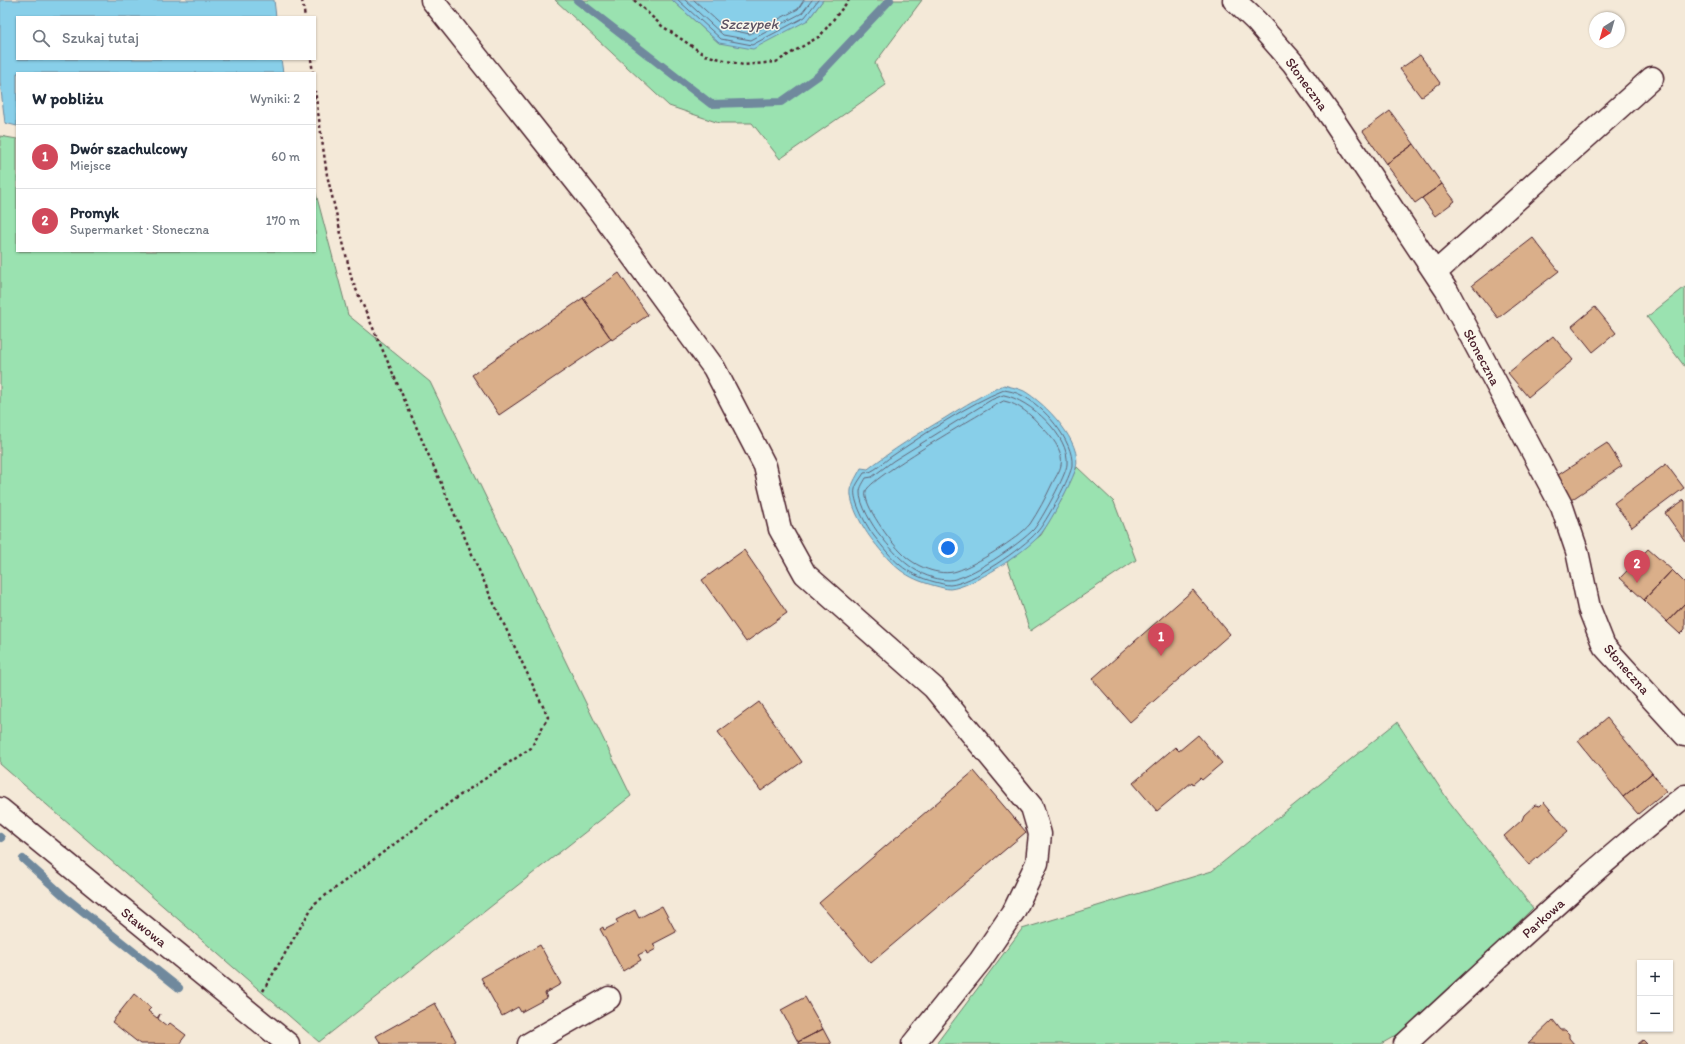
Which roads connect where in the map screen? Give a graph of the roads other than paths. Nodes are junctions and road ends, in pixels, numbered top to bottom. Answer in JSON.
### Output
{"nodes":[{"id":1,"x":432,"y":0,"type":"edge"},
{"id":2,"x":1234,"y":0,"type":"edge"},
{"id":3,"x":1652,"y":78,"type":"dead end"},
{"id":4,"x":1435,"y":272,"type":"junction"},
{"id":5,"x":1685,"y":735,"type":"edge"},
{"id":6,"x":1685,"y":796,"type":"edge"},
{"id":7,"x":0,"y":810,"type":"edge"},
{"id":8,"x":609,"y":998,"type":"dead end"},
{"id":9,"x":288,"y":1044,"type":"edge"},
{"id":10,"x":529,"y":1044,"type":"edge"},
{"id":11,"x":913,"y":1044,"type":"edge"},
{"id":12,"x":1405,"y":1044,"type":"edge"}],
"edges":[{"from":1,"to":11,"type":"street"},
{"from":2,"to":4,"type":"street","name":"Słoneczna"},
{"from":3,"to":4,"type":"street"},
{"from":4,"to":5,"type":"street","name":"Słoneczna"},
{"from":6,"to":12,"type":"street","name":"Parkowa"},
{"from":7,"to":9,"type":"street","name":"Stawowa"},
{"from":8,"to":10,"type":"street"}]}
